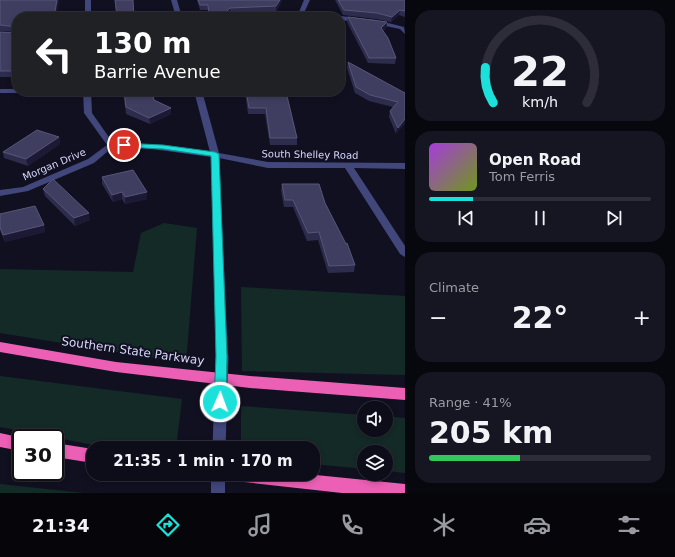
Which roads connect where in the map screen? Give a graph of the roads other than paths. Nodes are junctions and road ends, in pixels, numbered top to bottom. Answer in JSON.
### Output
{"nodes":[{"id":1,"x":88,"y":0,"type":"edge"},
{"id":2,"x":174,"y":0,"type":"edge"},
{"id":3,"x":307,"y":0,"type":"edge"},
{"id":4,"x":88,"y":12,"type":"edge"},
{"id":5,"x":178,"y":12,"type":"edge"},
{"id":6,"x":302,"y":12,"type":"edge"},
{"id":7,"x":345,"y":19,"type":"edge"},
{"id":8,"x":405,"y":32,"type":"edge"},
{"id":9,"x":0,"y":91,"type":"edge"},
{"id":10,"x":12,"y":91,"type":"edge"},
{"id":11,"x":87,"y":96,"type":"edge"},
{"id":12,"x":199,"y":96,"type":"edge"},
{"id":13,"x":111,"y":145,"type":"junction"},
{"id":14,"x":215,"y":154,"type":"junction"},
{"id":15,"x":405,"y":166,"type":"edge"},
{"id":16,"x":349,"y":167,"type":"junction"},
{"id":17,"x":0,"y":193,"type":"edge"},
{"id":18,"x":405,"y":254,"type":"edge"},
{"id":19,"x":0,"y":347,"type":"edge"},
{"id":20,"x":405,"y":394,"type":"edge"},
{"id":21,"x":0,"y":440,"type":"edge"},
{"id":22,"x":219,"y":441,"type":"edge"},
{"id":23,"x":12,"y":442,"type":"edge"},
{"id":24,"x":64,"y":451,"type":"edge"},
{"id":25,"x":86,"y":455,"type":"edge"},
{"id":26,"x":218,"y":481,"type":"edge"},
{"id":27,"x":301,"y":481,"type":"edge"},
{"id":28,"x":405,"y":492,"type":"edge"},
{"id":29,"x":218,"y":493,"type":"edge"}],
"edges":[{"from":1,"to":4,"type":"street"},
{"from":2,"to":5,"type":"street"},
{"from":3,"to":6,"type":"street"},
{"from":7,"to":8,"type":"street"},
{"from":9,"to":10,"type":"street"},
{"from":11,"to":13,"type":"street"},
{"from":12,"to":14,"type":"street"},
{"from":13,"to":14,"type":"street","name":"South Shelley Road"},
{"from":13,"to":17,"type":"street","name":"Morgan Drive"},
{"from":14,"to":16,"type":"street","name":"South Shelley Road"},
{"from":14,"to":22,"type":"street","bridge":true},
{"from":15,"to":16,"type":"street","name":"South Shelley Road"},
{"from":16,"to":18,"type":"street"},
{"from":19,"to":20,"type":"highway","name":"Southern State Parkway"},
{"from":21,"to":23,"type":"highway"},
{"from":24,"to":25,"type":"highway"},
{"from":26,"to":29,"type":"street"},
{"from":27,"to":28,"type":"highway"}]}
